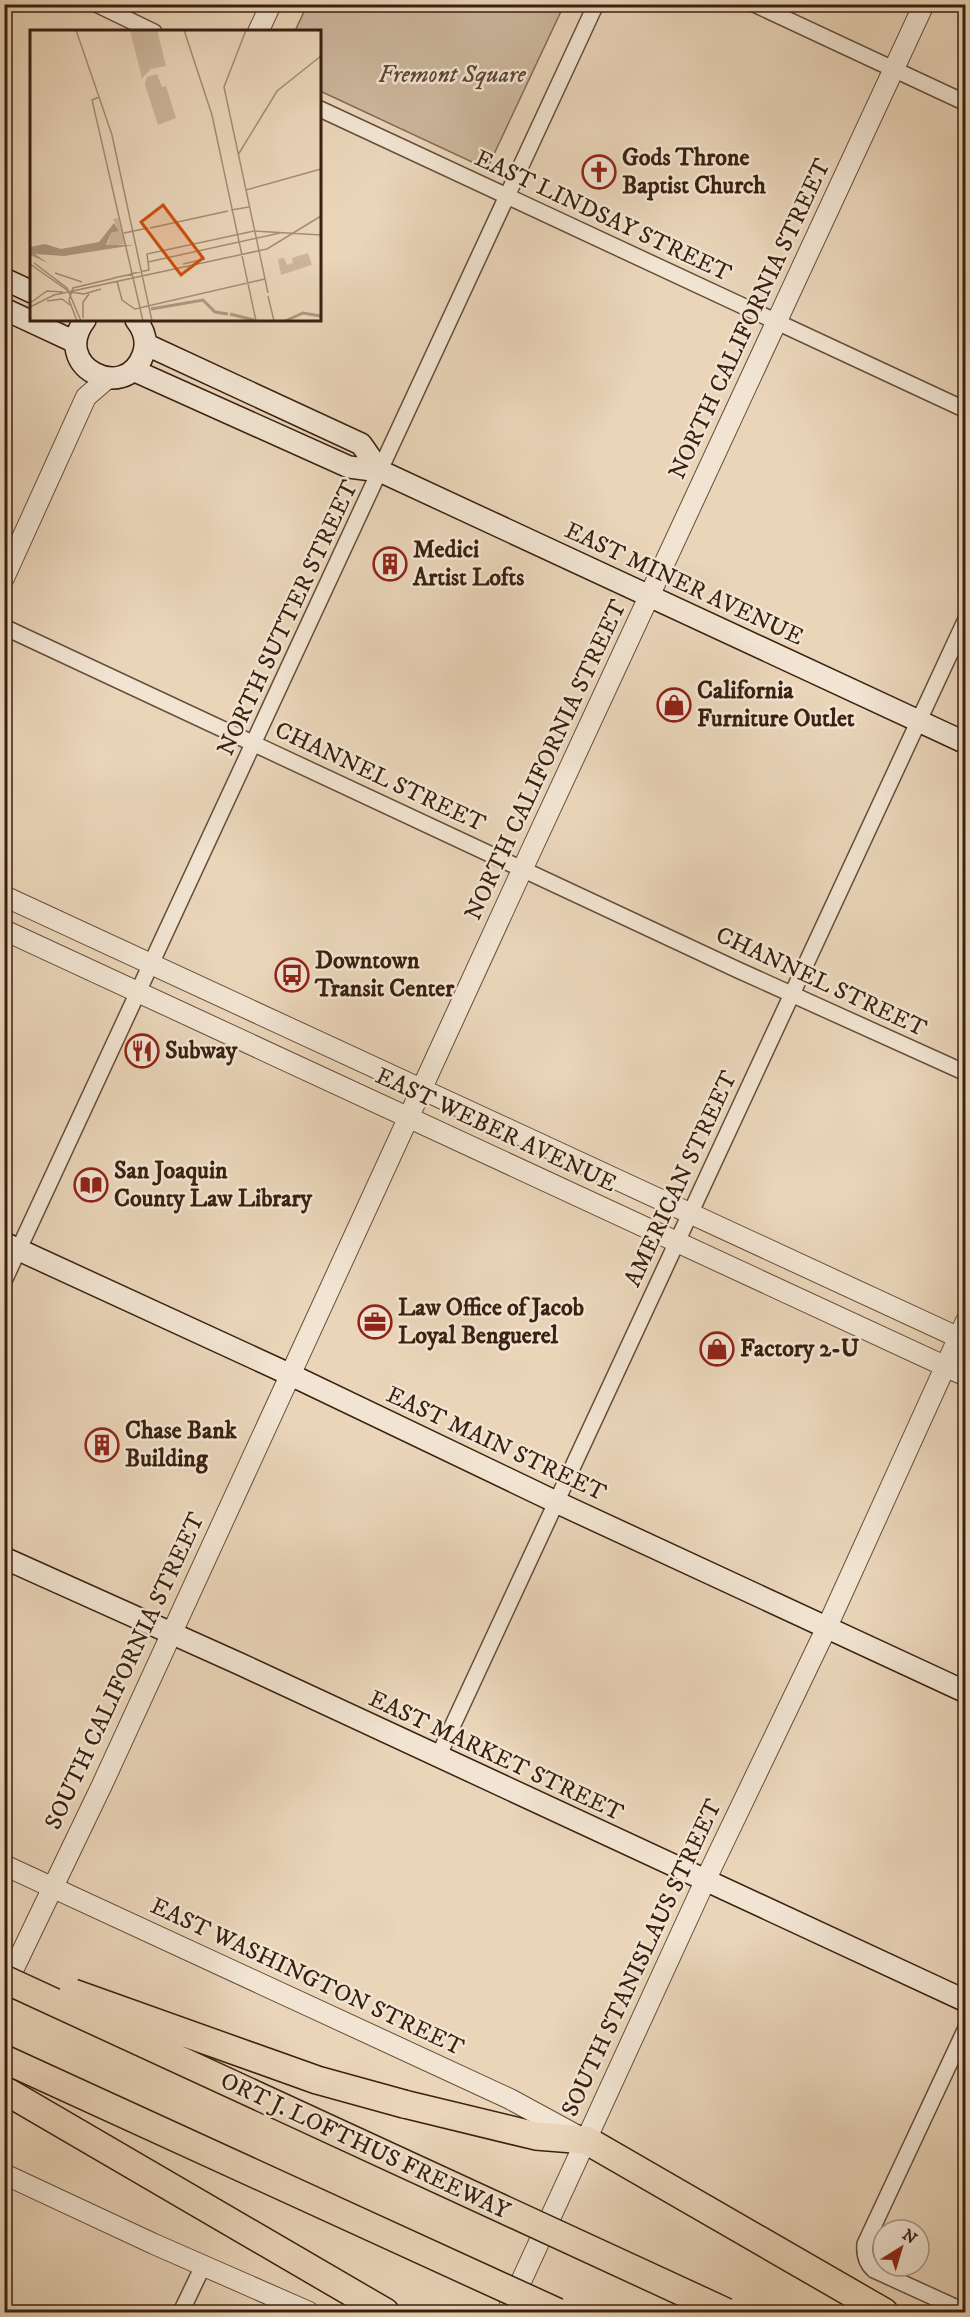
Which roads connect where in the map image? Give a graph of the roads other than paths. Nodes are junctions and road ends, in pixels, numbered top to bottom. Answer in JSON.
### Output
{"nodes":[{"id":1,"x":96,"y":4,"type":"edge"},
{"id":2,"x":271,"y":4,"type":"edge"},
{"id":3,"x":596,"y":4,"type":"edge"},
{"id":4,"x":754,"y":4,"type":"edge"},
{"id":5,"x":924,"y":4,"type":"edge"},
{"id":6,"x":150,"y":30,"type":"edge"},
{"id":7,"x":259,"y":30,"type":"edge"},
{"id":8,"x":894,"y":69,"type":"junction"},
{"id":9,"x":966,"y":103,"type":"edge"},
{"id":10,"x":321,"y":109,"type":"edge"},
{"id":11,"x":507,"y":197,"type":"junction"},
{"id":12,"x":4,"y":279,"type":"edge"},
{"id":13,"x":30,"y":291,"type":"edge"},
{"id":14,"x":4,"y":309,"type":"edge"},
{"id":15,"x":84,"y":321,"type":"edge"},
{"id":16,"x":138,"y":321,"type":"edge"},
{"id":17,"x":777,"y":322,"type":"junction"},
{"id":18,"x":75,"y":342,"type":"junction"},
{"id":19,"x":145,"y":344,"type":"junction"},
{"id":20,"x":85,"y":366,"type":"junction"},
{"id":21,"x":132,"y":370,"type":"junction"},
{"id":22,"x":108,"y":378,"type":"junction"},
{"id":23,"x":187,"y":394,"type":"junction"},
{"id":24,"x":236,"y":394,"type":"junction"},
{"id":25,"x":86,"y":397,"type":"junction"},
{"id":26,"x":966,"y":410,"type":"edge"},
{"id":27,"x":380,"y":471,"type":"junction"},
{"id":28,"x":4,"y":578,"type":"edge"},
{"id":29,"x":650,"y":596,"type":"junction"},
{"id":30,"x":966,"y":620,"type":"edge"},
{"id":31,"x":4,"y":627,"type":"edge"},
{"id":32,"x":919,"y":721,"type":"junction"},
{"id":33,"x":255,"y":743,"type":"junction"},
{"id":34,"x":966,"y":743,"type":"edge"},
{"id":35,"x":523,"y":868,"type":"junction"},
{"id":36,"x":4,"y":896,"type":"edge"},
{"id":37,"x":4,"y":930,"type":"edge"},
{"id":38,"x":152,"y":965,"type":"junction"},
{"id":39,"x":140,"y":992,"type":"junction"},
{"id":40,"x":792,"y":994,"type":"junction"},
{"id":41,"x":966,"y":1073,"type":"edge"},
{"id":42,"x":422,"y":1090,"type":"junction"},
{"id":43,"x":409,"y":1118,"type":"junction"},
{"id":44,"x":689,"y":1214,"type":"junction"},
{"id":45,"x":677,"y":1242,"type":"junction"},
{"id":46,"x":12,"y":1246,"type":"edge"},
{"id":47,"x":4,"y":1281,"type":"edge"},
{"id":48,"x":963,"y":1333,"type":"edge"},
{"id":49,"x":945,"y":1367,"type":"junction"},
{"id":50,"x":291,"y":1375,"type":"junction"},
{"id":51,"x":966,"y":1376,"type":"edge"},
{"id":52,"x":556,"y":1502,"type":"junction"},
{"id":53,"x":4,"y":1558,"type":"edge"},
{"id":54,"x":827,"y":1627,"type":"junction"},
{"id":55,"x":171,"y":1634,"type":"junction"},
{"id":56,"x":966,"y":1692,"type":"edge"},
{"id":57,"x":438,"y":1757,"type":"junction"},
{"id":58,"x":4,"y":1865,"type":"edge"},
{"id":59,"x":705,"y":1881,"type":"junction"},
{"id":60,"x":52,"y":1888,"type":"junction"},
{"id":61,"x":4,"y":1968,"type":"edge"},
{"id":62,"x":4,"y":1979,"type":"edge"},
{"id":63,"x":4,"y":1989,"type":"edge"},
{"id":64,"x":966,"y":2001,"type":"edge"},
{"id":65,"x":966,"y":2028,"type":"edge"},
{"id":66,"x":4,"y":2059,"type":"edge"},
{"id":67,"x":4,"y":2090,"type":"edge"},
{"id":68,"x":586,"y":2140,"type":"junction"},
{"id":69,"x":4,"y":2174,"type":"edge"},
{"id":70,"x":203,"y":2266,"type":"junction"},
{"id":71,"x":880,"y":2310,"type":"edge"},
{"id":72,"x":966,"y":2312,"type":"edge"},
{"id":73,"x":181,"y":2313,"type":"edge"},
{"id":74,"x":309,"y":2313,"type":"edge"},
{"id":75,"x":385,"y":2313,"type":"edge"},
{"id":76,"x":507,"y":2313,"type":"edge"},
{"id":77,"x":558,"y":2313,"type":"edge"},
{"id":78,"x":726,"y":2313,"type":"edge"}],
"edges":[{"from":1,"to":6,"type":"street"},
{"from":2,"to":7,"type":"street"},
{"from":3,"to":11,"type":"street","name":"NORTH SUTTER STREET"},
{"from":4,"to":8,"type":"street"},
{"from":5,"to":8,"type":"street","name":"NORTH CALIFORNIA STREET"},
{"from":8,"to":9,"type":"street"},
{"from":8,"to":17,"type":"street","name":"NORTH CALIFORNIA STREET"},
{"from":10,"to":11,"type":"street","name":"EAST LINDSAY STREET"},
{"from":11,"to":17,"type":"street","name":"EAST LINDSAY STREET"},
{"from":11,"to":27,"type":"street","name":"NORTH SUTTER STREET"},
{"from":12,"to":13,"type":"main road"},
{"from":14,"to":18,"type":"main road"},
{"from":15,"to":18,"type":"main road"},
{"from":16,"to":19,"type":"main road"},
{"from":17,"to":26,"type":"street","name":"EAST LINDSAY STREET"},
{"from":17,"to":29,"type":"street","name":"NORTH CALIFORNIA STREET"},
{"from":18,"to":20,"type":"main road"},
{"from":19,"to":21,"type":"main road"},
{"from":19,"to":24,"type":"main road"},
{"from":20,"to":22,"type":"main road"},
{"from":20,"to":25,"type":"street"},
{"from":21,"to":22,"type":"main road"},
{"from":21,"to":23,"type":"main road","name":"EAST MINER AVENUE"},
{"from":22,"to":25,"type":"street"},
{"from":23,"to":24,"type":"main road"},
{"from":23,"to":27,"type":"main road","name":"EAST MINER AVENUE"},
{"from":24,"to":27,"type":"main road"},
{"from":25,"to":28,"type":"street"},
{"from":27,"to":29,"type":"main road","name":"EAST MINER AVENUE"},
{"from":27,"to":33,"type":"street","name":"NORTH SUTTER STREET"},
{"from":29,"to":32,"type":"main road","name":"EAST MINER AVENUE"},
{"from":29,"to":35,"type":"street","name":"NORTH CALIFORNIA STREET"},
{"from":30,"to":32,"type":"street","name":"AMERICAN STREET"},
{"from":31,"to":33,"type":"street","name":"CHANNEL STREET"},
{"from":32,"to":34,"type":"main road","name":"EAST MINER AVENUE"},
{"from":32,"to":40,"type":"street","name":"AMERICAN STREET"},
{"from":33,"to":35,"type":"street","name":"CHANNEL STREET"},
{"from":33,"to":38,"type":"street","name":"NORTH SUTTER STREET"},
{"from":35,"to":40,"type":"street","name":"CHANNEL STREET"},
{"from":35,"to":42,"type":"street","name":"NORTH CALIFORNIA STREET"},
{"from":36,"to":38,"type":"street","name":"EAST WEBER AVENUE"},
{"from":37,"to":39,"type":"street","name":"EAST WEBER AVENUE"},
{"from":38,"to":39,"type":"street","name":"NORTH SUTTER STREET"},
{"from":38,"to":42,"type":"street","name":"EAST WEBER AVENUE"},
{"from":39,"to":43,"type":"street","name":"EAST WEBER AVENUE"},
{"from":39,"to":46,"type":"street","name":"NORTH SUTTER STREET"},
{"from":40,"to":41,"type":"street","name":"CHANNEL STREET"},
{"from":40,"to":44,"type":"street","name":"AMERICAN STREET"},
{"from":42,"to":43,"type":"street","name":"NORTH CALIFORNIA STREET"},
{"from":42,"to":44,"type":"street","name":"EAST WEBER AVENUE"},
{"from":43,"to":45,"type":"street","name":"EAST WEBER AVENUE"},
{"from":43,"to":50,"type":"street","name":"NORTH CALIFORNIA STREET"},
{"from":44,"to":45,"type":"street","name":"AMERICAN STREET"},
{"from":44,"to":48,"type":"street","name":"EAST WEBER AVENUE"},
{"from":45,"to":49,"type":"street","name":"EAST WEBER AVENUE"},
{"from":45,"to":52,"type":"street","name":"AMERICAN STREET"},
{"from":46,"to":47,"type":"street","name":"NORTH SUTTER STREET"},
{"from":46,"to":50,"type":"main road","name":"EAST MAIN STREET"},
{"from":48,"to":49,"type":"street","name":"SOUTH STANISLAUS STREET"},
{"from":49,"to":51,"type":"street","name":"EAST WEBER AVENUE"},
{"from":49,"to":54,"type":"street","name":"SOUTH STANISLAUS STREET"},
{"from":50,"to":52,"type":"main road","name":"EAST MAIN STREET"},
{"from":50,"to":55,"type":"street","name":"SOUTH CALIFORNIA STREET"},
{"from":52,"to":54,"type":"main road","name":"EAST MAIN STREET"},
{"from":52,"to":57,"type":"street","name":"AMERICAN STREET"},
{"from":53,"to":55,"type":"main road","name":"EAST MARKET STREET"},
{"from":54,"to":56,"type":"main road","name":"EAST MAIN STREET"},
{"from":54,"to":59,"type":"street","name":"SOUTH STANISLAUS STREET"},
{"from":55,"to":57,"type":"main road","name":"EAST MARKET STREET"},
{"from":55,"to":60,"type":"street","name":"SOUTH CALIFORNIA STREET"},
{"from":57,"to":59,"type":"main road","name":"EAST MARKET STREET"},
{"from":58,"to":60,"type":"street","name":"EAST WASHINGTON STREET"},
{"from":59,"to":64,"type":"main road","name":"EAST MARKET STREET"},
{"from":59,"to":68,"type":"street","name":"SOUTH STANISLAUS STREET"},
{"from":60,"to":63,"type":"street","name":"SOUTH CALIFORNIA STREET"},
{"from":60,"to":68,"type":"street","name":"EAST WASHINGTON STREET"},
{"from":61,"to":68,"type":"highway","bridge":true},
{"from":62,"to":78,"type":"highway","name":"ORT J. LOFTHUS FREEWAY","bridge":true},
{"from":65,"to":72,"type":"street"},
{"from":66,"to":77,"type":"highway","bridge":true},
{"from":67,"to":75,"type":"highway"},
{"from":68,"to":71,"type":"highway"},
{"from":68,"to":76,"type":"street","name":"SOUTH STANISLAUS STREET"},
{"from":69,"to":70,"type":"street"},
{"from":70,"to":73,"type":"street"},
{"from":70,"to":74,"type":"street"}]}
